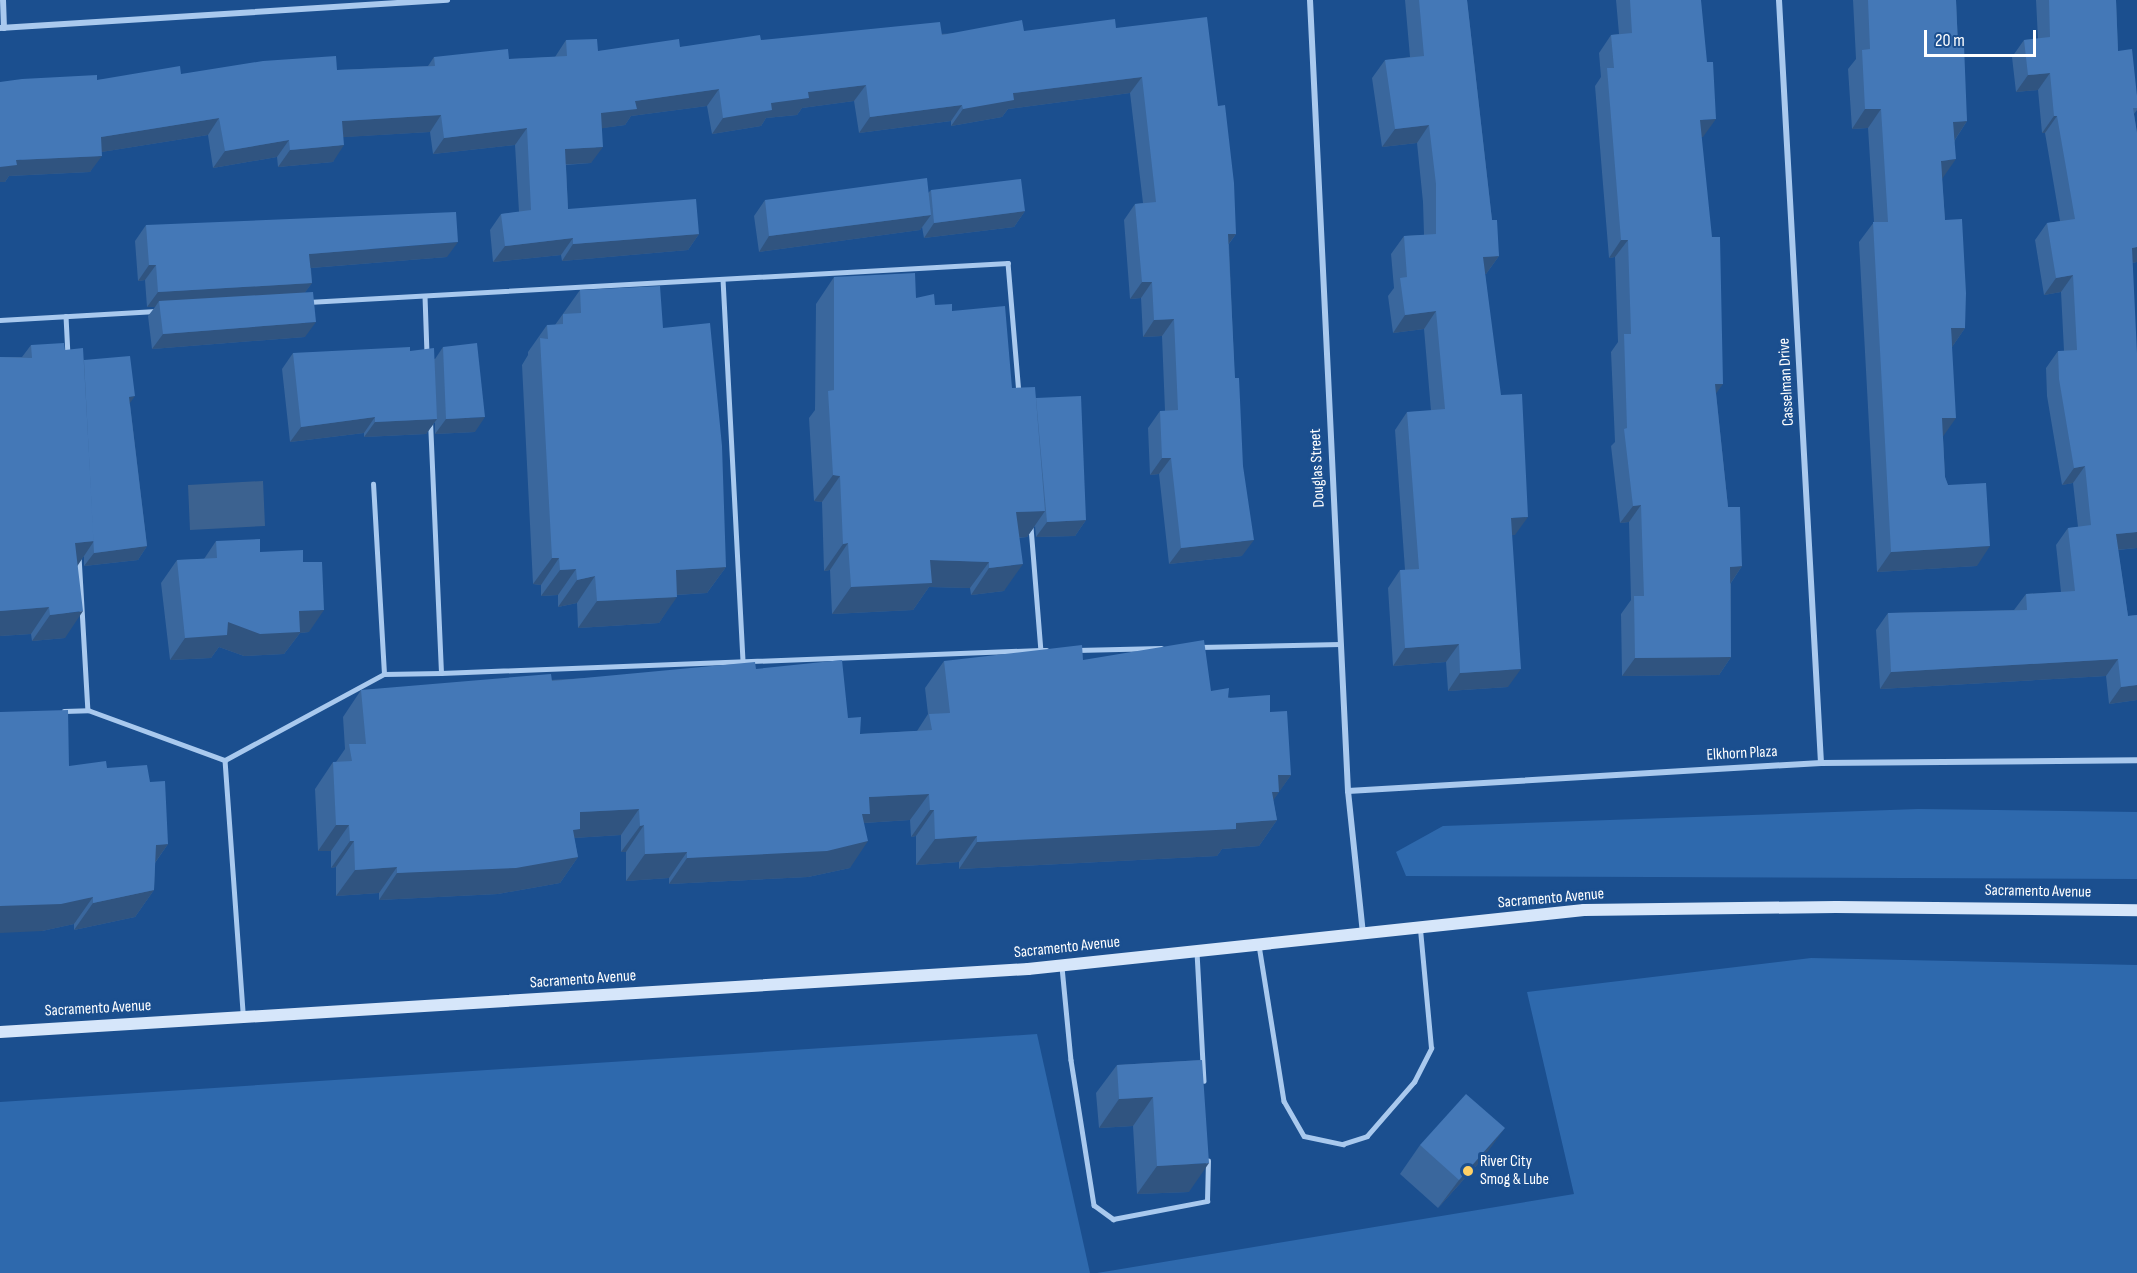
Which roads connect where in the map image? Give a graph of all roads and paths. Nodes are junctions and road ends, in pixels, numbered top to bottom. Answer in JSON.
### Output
{"nodes":[{"id":1,"x":3,"y":0,"type":"edge"},
{"id":2,"x":437,"y":0,"type":"edge"},
{"id":3,"x":447,"y":0,"type":"edge"},
{"id":4,"x":1310,"y":0,"type":"edge"},
{"id":5,"x":1779,"y":0,"type":"edge"},
{"id":6,"x":2,"y":28,"type":"edge"},
{"id":7,"x":723,"y":279,"type":"junction"},
{"id":8,"x":424,"y":296,"type":"junction"},
{"id":9,"x":305,"y":303,"type":"edge"},
{"id":10,"x":162,"y":311,"type":"edge"},
{"id":11,"x":66,"y":316,"type":"junction"},
{"id":12,"x":0,"y":320,"type":"edge"},
{"id":13,"x":69,"y":364,"type":"edge"},
{"id":14,"x":428,"y":366,"type":"edge"},
{"id":15,"x":1020,"y":404,"type":"edge"},
{"id":16,"x":430,"y":414,"type":"edge"},
{"id":17,"x":373,"y":484,"type":"dead end"},
{"id":18,"x":1030,"y":521,"type":"edge"},
{"id":19,"x":79,"y":543,"type":"edge"},
{"id":20,"x":1340,"y":644,"type":"junction"},
{"id":21,"x":1197,"y":647,"type":"edge"},
{"id":22,"x":1173,"y":648,"type":"edge"},
{"id":23,"x":1041,"y":650,"type":"junction"},
{"id":24,"x":1053,"y":650,"type":"edge"},
{"id":25,"x":1065,"y":650,"type":"edge"},
{"id":26,"x":742,"y":661,"type":"junction"},
{"id":27,"x":441,"y":673,"type":"junction"},
{"id":28,"x":384,"y":674,"type":"junction"},
{"id":29,"x":88,"y":710,"type":"junction"},
{"id":30,"x":55,"y":711,"type":"edge"},
{"id":31,"x":225,"y":760,"type":"junction"},
{"id":32,"x":2137,"y":760,"type":"edge"},
{"id":33,"x":1821,"y":763,"type":"junction"},
{"id":34,"x":1348,"y":791,"type":"junction"},
{"id":35,"x":2137,"y":910,"type":"edge"},
{"id":36,"x":1420,"y":928,"type":"junction"},
{"id":37,"x":1363,"y":934,"type":"junction"},
{"id":38,"x":1259,"y":945,"type":"junction"},
{"id":39,"x":1197,"y":951,"type":"junction"},
{"id":40,"x":1062,"y":966,"type":"junction"},
{"id":41,"x":243,"y":1017,"type":"junction"},
{"id":42,"x":0,"y":1032,"type":"edge"},
{"id":43,"x":1204,"y":1093,"type":"edge"},
{"id":44,"x":1207,"y":1153,"type":"edge"}],
"edges":[{"from":1,"to":6,"type":"street"},
{"from":2,"to":3,"type":"street"},
{"from":2,"to":6,"type":"street"},
{"from":4,"to":20,"type":"street","name":"Douglas Street"},
{"from":5,"to":33,"type":"street","name":"Casselman Drive"},
{"from":7,"to":8,"type":"lane"},
{"from":7,"to":15,"type":"lane"},
{"from":7,"to":26,"type":"lane"},
{"from":8,"to":9,"type":"lane"},
{"from":8,"to":14,"type":"lane"},
{"from":10,"to":11,"type":"lane"},
{"from":11,"to":12,"type":"lane"},
{"from":11,"to":13,"type":"lane"},
{"from":16,"to":27,"type":"lane"},
{"from":17,"to":28,"type":"lane"},
{"from":18,"to":23,"type":"lane"},
{"from":19,"to":29,"type":"lane"},
{"from":20,"to":21,"type":"lane"},
{"from":20,"to":34,"type":"street","name":"Douglas Street"},
{"from":22,"to":25,"type":"lane"},
{"from":23,"to":24,"type":"lane"},
{"from":23,"to":26,"type":"lane"},
{"from":26,"to":27,"type":"lane"},
{"from":27,"to":28,"type":"lane"},
{"from":28,"to":31,"type":"lane"},
{"from":29,"to":30,"type":"lane"},
{"from":29,"to":31,"type":"lane"},
{"from":31,"to":41,"type":"lane"},
{"from":32,"to":33,"type":"street","name":"Elkhorn Plaza"},
{"from":33,"to":34,"type":"street","name":"Elkhorn Plaza"},
{"from":34,"to":37,"type":"street","name":"Douglas Street"},
{"from":35,"to":36,"type":"main road","name":"Sacramento Avenue"},
{"from":36,"to":37,"type":"main road","name":"Sacramento Avenue"},
{"from":36,"to":38,"type":"lane"},
{"from":37,"to":38,"type":"main road","name":"Sacramento Avenue"},
{"from":38,"to":39,"type":"main road","name":"Sacramento Avenue"},
{"from":39,"to":40,"type":"main road","name":"Sacramento Avenue"},
{"from":39,"to":43,"type":"lane"},
{"from":40,"to":41,"type":"main road","name":"Sacramento Avenue"},
{"from":40,"to":44,"type":"lane"},
{"from":41,"to":42,"type":"main road","name":"Sacramento Avenue"}]}
